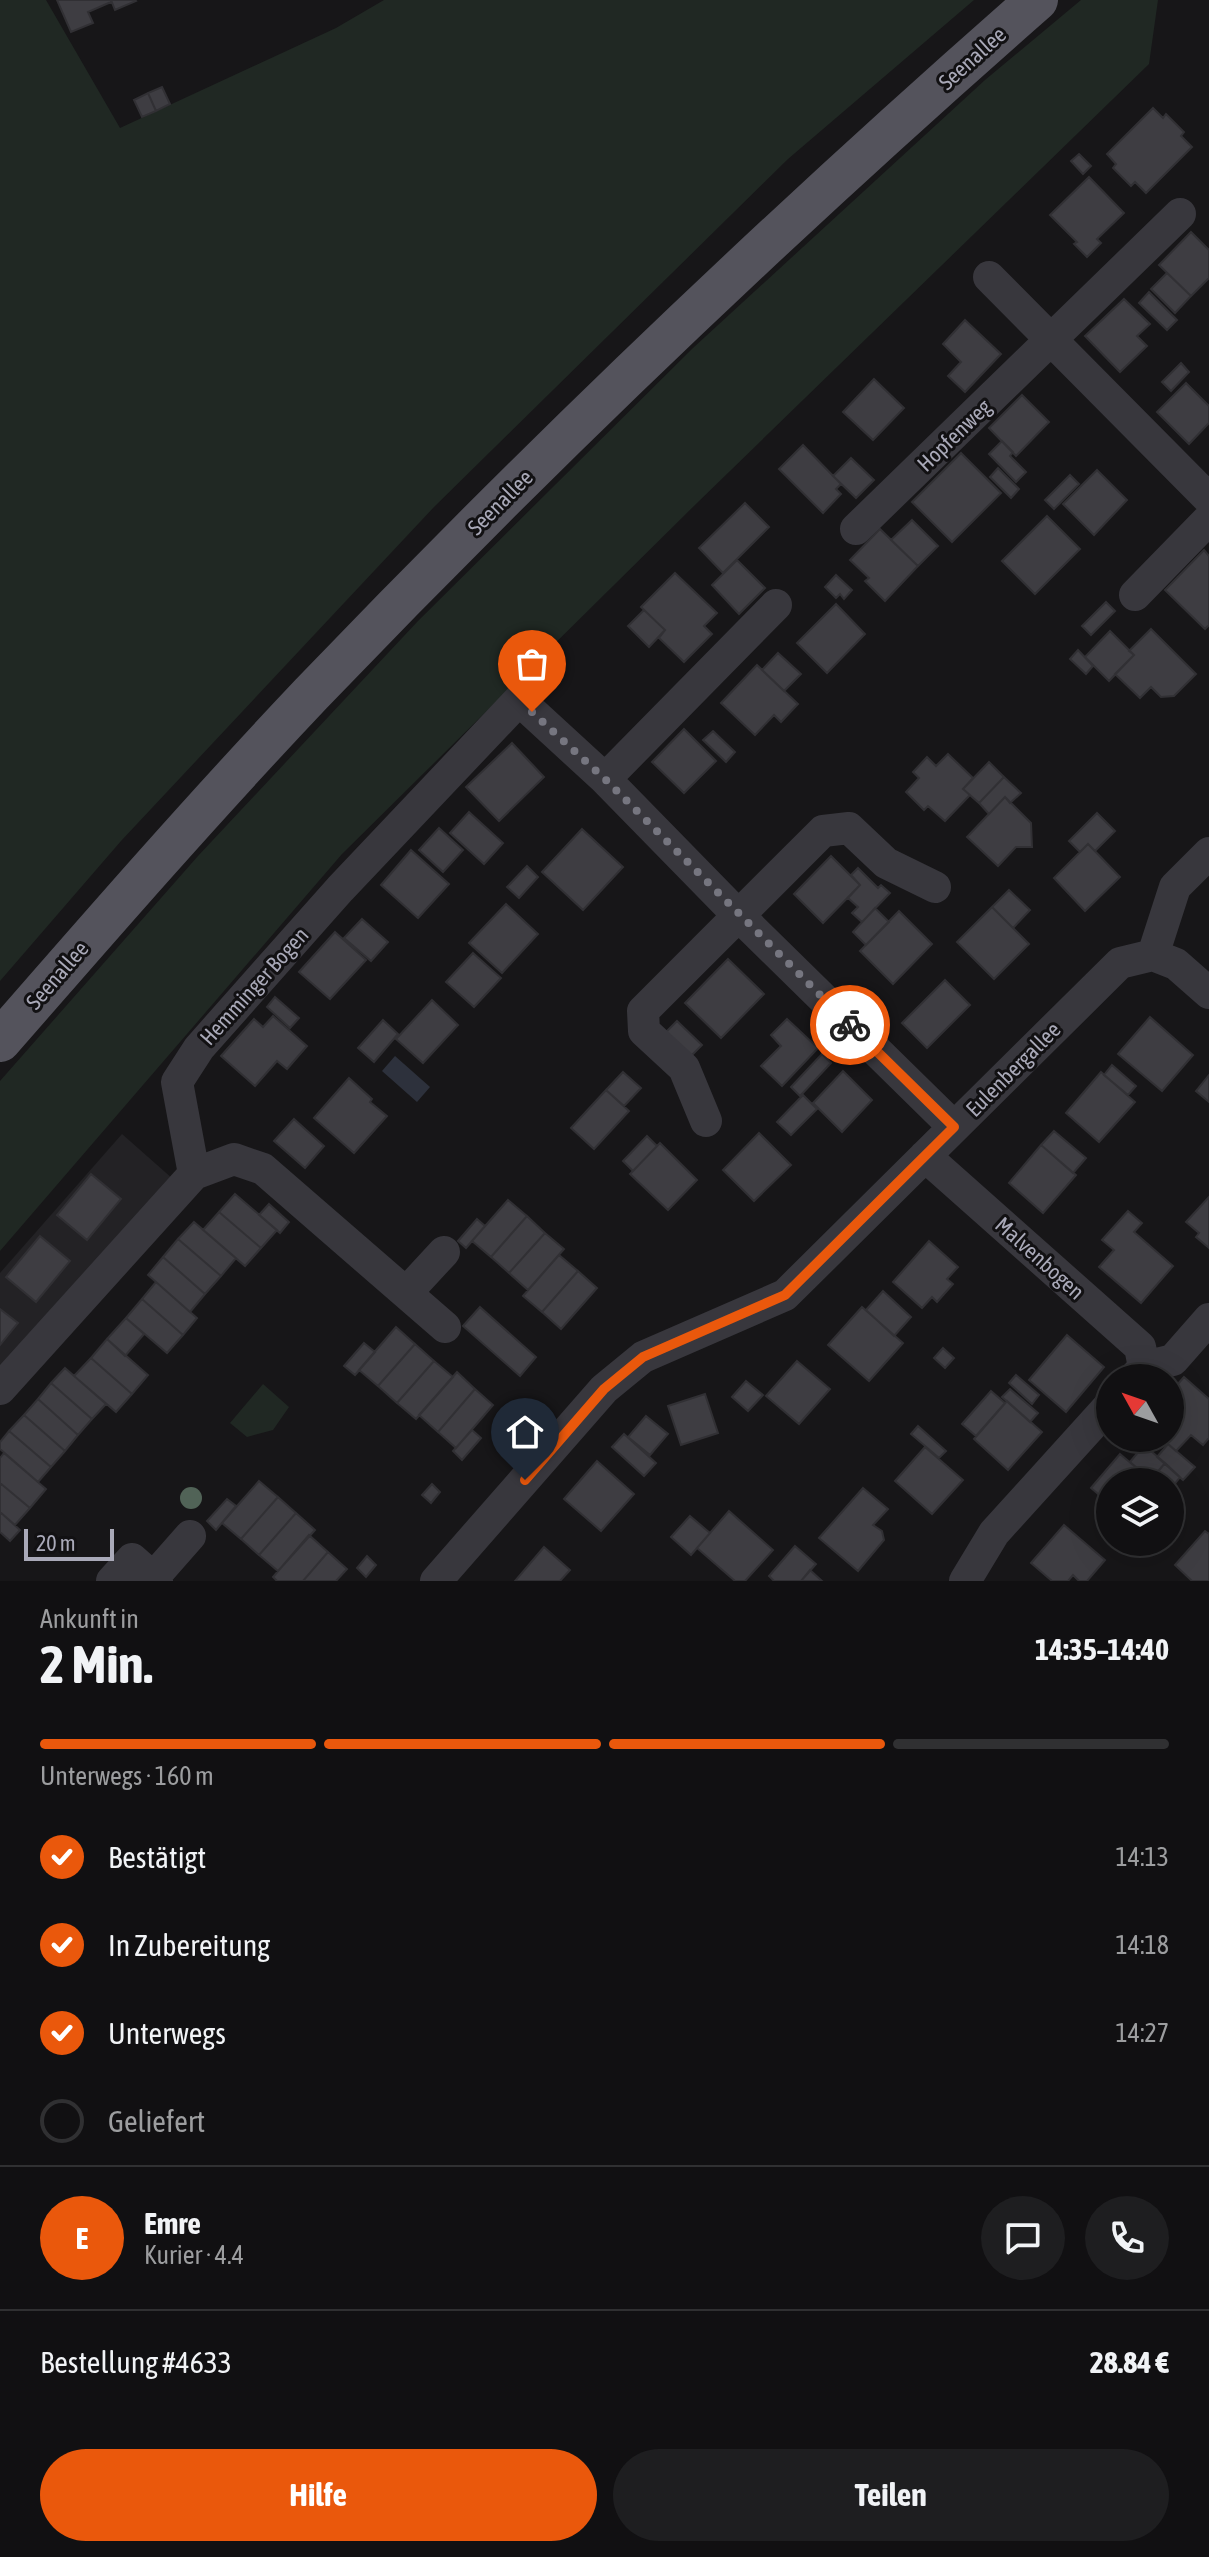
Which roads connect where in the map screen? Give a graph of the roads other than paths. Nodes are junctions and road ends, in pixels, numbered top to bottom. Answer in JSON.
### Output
{"nodes":[{"id":1,"x":1037,"y":0,"type":"edge"},
{"id":2,"x":1180,"y":214,"type":"dead end"},
{"id":3,"x":989,"y":277,"type":"dead end"},
{"id":4,"x":1051,"y":340,"type":"junction"},
{"id":5,"x":1208,"y":500,"type":"edge"},
{"id":6,"x":856,"y":529,"type":"dead end"},
{"id":7,"x":1135,"y":595,"type":"dead end"},
{"id":8,"x":776,"y":605,"type":"dead end"},
{"id":9,"x":605,"y":779,"type":"junction"},
{"id":10,"x":1209,"y":853,"type":"edge"},
{"id":11,"x":935,"y":887,"type":"dead end"},
{"id":12,"x":738,"y":915,"type":"junction"},
{"id":13,"x":1153,"y":955,"type":"junction"},
{"id":14,"x":1209,"y":993,"type":"edge"},
{"id":15,"x":0,"y":1041,"type":"edge"},
{"id":16,"x":706,"y":1121,"type":"dead end"},
{"id":17,"x":954,"y":1127,"type":"junction"},
{"id":18,"x":925,"y":1156,"type":"junction"},
{"id":19,"x":194,"y":1174,"type":"junction"},
{"id":20,"x":444,"y":1252,"type":"dead end"},
{"id":21,"x":406,"y":1293,"type":"junction"},
{"id":22,"x":1209,"y":1319,"type":"edge"},
{"id":23,"x":445,"y":1327,"type":"dead end"},
{"id":24,"x":1139,"y":1364,"type":"edge"},
{"id":25,"x":1163,"y":1364,"type":"edge"},
{"id":26,"x":0,"y":1389,"type":"edge"},
{"id":27,"x":1096,"y":1420,"type":"edge"},
{"id":28,"x":190,"y":1536,"type":"dead end"},
{"id":29,"x":155,"y":1579,"type":"edge"},
{"id":30,"x":439,"y":1580,"type":"edge"},
{"id":31,"x":112,"y":1581,"type":"edge"},
{"id":32,"x":965,"y":1581,"type":"edge"}],
"edges":[{"from":1,"to":15,"type":"main road","name":"Seenallee"},
{"from":2,"to":4,"type":"street","name":"Hopfenweg"},
{"from":3,"to":4,"type":"street"},
{"from":4,"to":5,"type":"street"},
{"from":4,"to":6,"type":"street","name":"Hopfenweg"},
{"from":5,"to":7,"type":"street"},
{"from":8,"to":9,"type":"street"},
{"from":9,"to":12,"type":"street","name":"Hemminger Bogen"},
{"from":9,"to":19,"type":"street","name":"Hemminger Bogen"},
{"from":10,"to":13,"type":"street"},
{"from":11,"to":12,"type":"street"},
{"from":12,"to":16,"type":"street"},
{"from":12,"to":17,"type":"street","name":"Hemminger Bogen"},
{"from":13,"to":14,"type":"street"},
{"from":13,"to":17,"type":"street","name":"Eulenbergallee"},
{"from":17,"to":18,"type":"street","name":"Eulenbergallee"},
{"from":18,"to":24,"type":"street","name":"Malvenbogen"},
{"from":18,"to":30,"type":"street","name":"Eulenbergallee"},
{"from":19,"to":21,"type":"street"},
{"from":19,"to":26,"type":"street"},
{"from":20,"to":21,"type":"street"},
{"from":21,"to":23,"type":"street"},
{"from":22,"to":25,"type":"street","name":"Malvenbogen"},
{"from":27,"to":32,"type":"street"},
{"from":28,"to":29,"type":"street"},
{"from":29,"to":31,"type":"street"}]}
